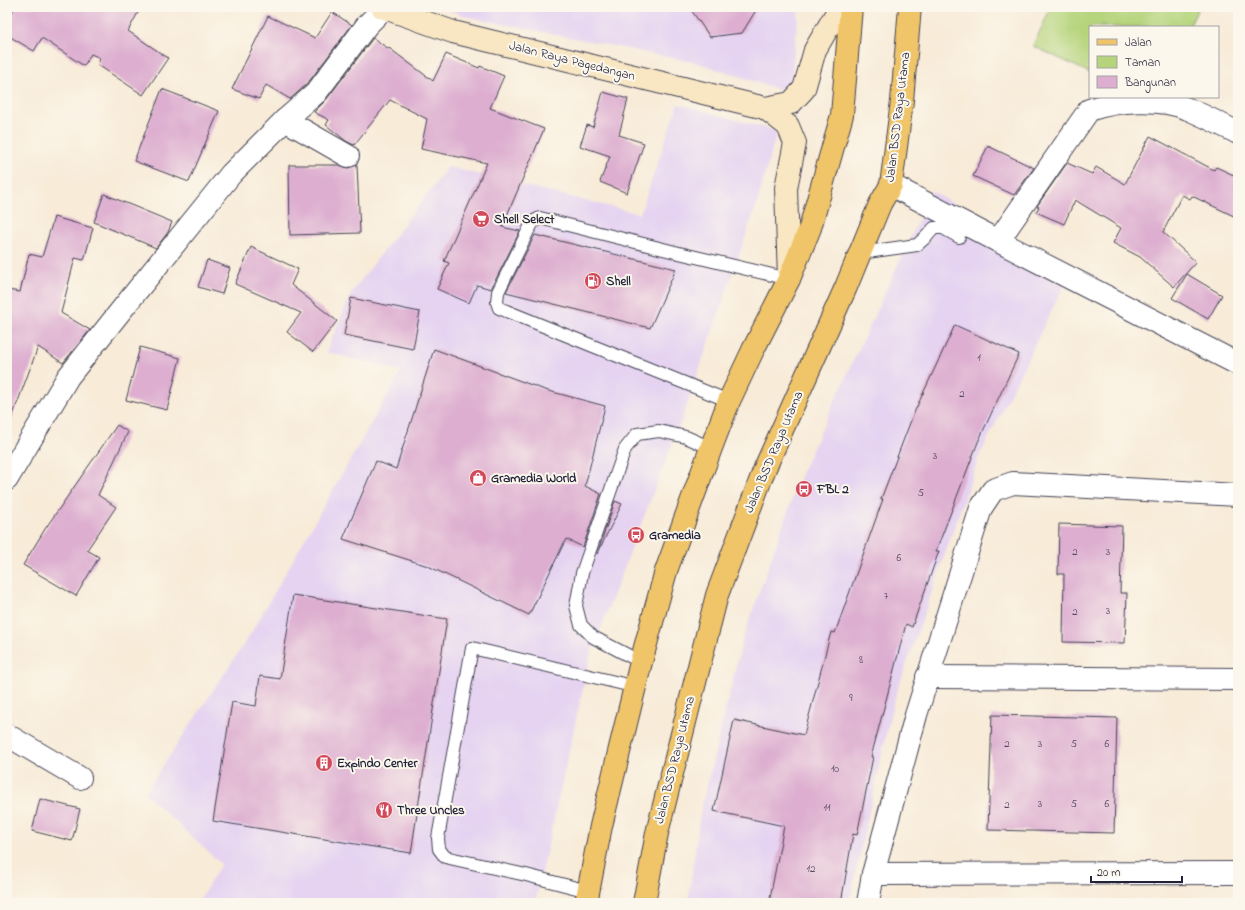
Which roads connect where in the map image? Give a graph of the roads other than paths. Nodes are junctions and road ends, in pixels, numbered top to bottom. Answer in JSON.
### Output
{"nodes":[{"id":1,"x":383,"y":7,"type":"edge"},
{"id":2,"x":840,"y":7,"type":"edge"},
{"id":3,"x":851,"y":7,"type":"edge"},
{"id":4,"x":910,"y":7,"type":"edge"},
{"id":5,"x":765,"y":108,"type":"junction"},
{"id":6,"x":285,"y":120,"type":"junction"},
{"id":7,"x":1238,"y":133,"type":"edge"},
{"id":8,"x":348,"y":156,"type":"dead end"},
{"id":9,"x":891,"y":185,"type":"junction"},
{"id":10,"x":960,"y":237,"type":"dead end"},
{"id":11,"x":998,"y":241,"type":"junction"},
{"id":12,"x":860,"y":253,"type":"junction"},
{"id":13,"x":788,"y":279,"type":"junction"},
{"id":14,"x":1238,"y":364,"type":"edge"},
{"id":15,"x":729,"y":401,"type":"junction"},
{"id":16,"x":711,"y":448,"type":"junction"},
{"id":17,"x":7,"y":479,"type":"edge"},
{"id":18,"x":1238,"y":495,"type":"edge"},
{"id":19,"x":642,"y":662,"type":"junction"},
{"id":20,"x":927,"y":677,"type":"junction"},
{"id":21,"x":1238,"y":679,"type":"edge"},
{"id":22,"x":636,"y":687,"type":"junction"},
{"id":23,"x":7,"y":735,"type":"edge"},
{"id":24,"x":80,"y":778,"type":"dead end"},
{"id":25,"x":1238,"y":873,"type":"edge"},
{"id":26,"x":873,"y":874,"type":"junction"},
{"id":27,"x":587,"y":897,"type":"edge"},
{"id":28,"x":644,"y":903,"type":"edge"},
{"id":29,"x":868,"y":903,"type":"edge"}],
"edges":[{"from":1,"to":5,"type":"street","name":"Jalan Raya Pagedangan"},
{"from":1,"to":6,"type":"street"},
{"from":2,"to":5,"type":"street"},
{"from":3,"to":13,"type":"main road"},
{"from":4,"to":9,"type":"main road","name":"Jalan BSD Raya Utama"},
{"from":5,"to":13,"type":"street"},
{"from":6,"to":8,"type":"street"},
{"from":6,"to":17,"type":"street"},
{"from":7,"to":11,"type":"street"},
{"from":9,"to":11,"type":"street"},
{"from":9,"to":12,"type":"main road","name":"Jalan BSD Raya Utama"},
{"from":10,"to":12,"type":"lane"},
{"from":11,"to":14,"type":"street"},
{"from":12,"to":28,"type":"main road","name":"Jalan BSD Raya Utama"},
{"from":13,"to":15,"type":"main road"},
{"from":13,"to":15,"type":"lane"},
{"from":15,"to":16,"type":"main road"},
{"from":16,"to":19,"type":"main road"},
{"from":16,"to":19,"type":"lane"},
{"from":18,"to":20,"type":"street"},
{"from":19,"to":22,"type":"main road"},
{"from":20,"to":21,"type":"street"},
{"from":20,"to":26,"type":"street"},
{"from":22,"to":27,"type":"main road"},
{"from":22,"to":27,"type":"lane"},
{"from":23,"to":24,"type":"street"},
{"from":25,"to":26,"type":"street"},
{"from":26,"to":29,"type":"street"}]}
